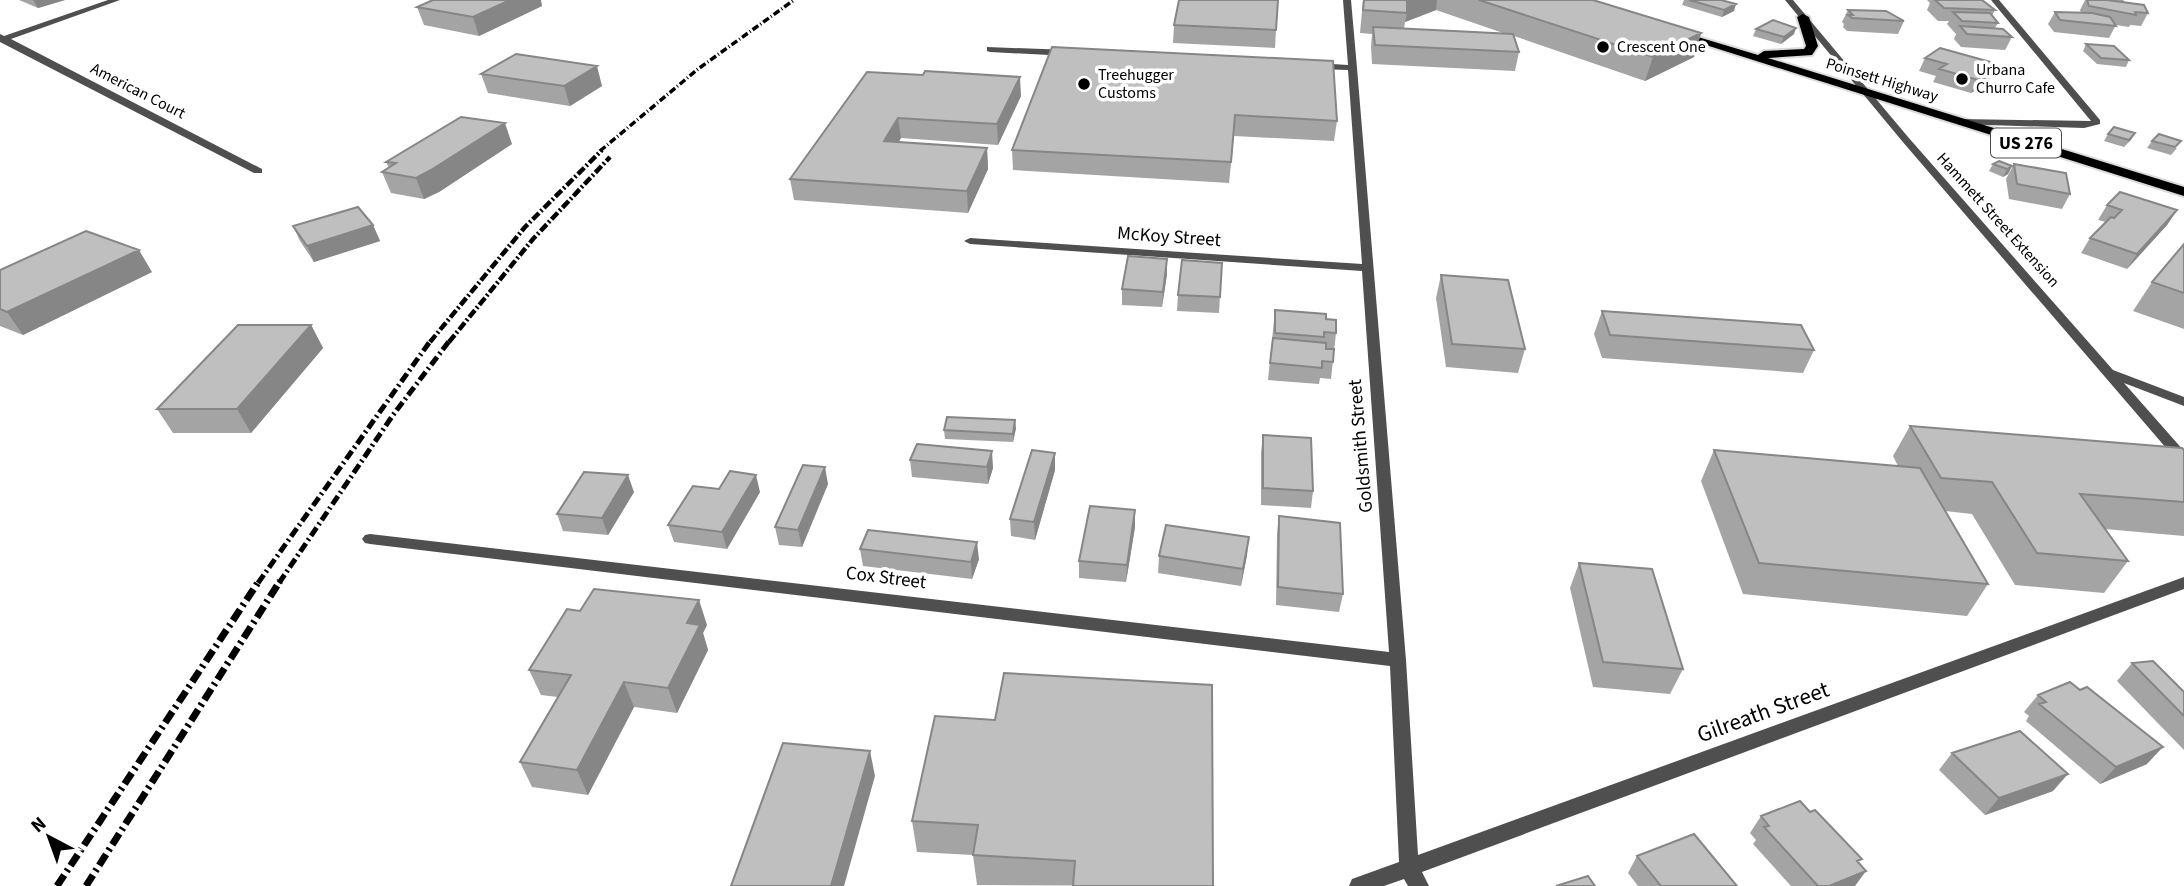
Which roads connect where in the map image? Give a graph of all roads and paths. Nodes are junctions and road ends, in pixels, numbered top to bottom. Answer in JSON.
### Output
{"nodes":[{"id":1,"x":116,"y":0,"type":"edge"},
{"id":2,"x":1347,"y":0,"type":"edge"},
{"id":3,"x":1789,"y":0,"type":"edge"},
{"id":4,"x":1995,"y":0,"type":"edge"},
{"id":5,"x":1803,"y":17,"type":"junction"},
{"id":6,"x":1662,"y":29,"type":"edge"},
{"id":7,"x":1,"y":39,"type":"edge"},
{"id":8,"x":990,"y":49,"type":"dead end"},
{"id":9,"x":1086,"y":54,"type":"edge"},
{"id":10,"x":1741,"y":54,"type":"junction"},
{"id":11,"x":1305,"y":65,"type":"edge"},
{"id":12,"x":1353,"y":68,"type":"junction"},
{"id":13,"x":1867,"y":94,"type":"junction"},
{"id":14,"x":1958,"y":122,"type":"junction"},
{"id":15,"x":258,"y":171,"type":"dead end"},
{"id":16,"x":2184,"y":192,"type":"edge"},
{"id":17,"x":970,"y":241,"type":"dead end"},
{"id":18,"x":1366,"y":268,"type":"junction"},
{"id":19,"x":2109,"y":372,"type":"junction"},
{"id":20,"x":2184,"y":402,"type":"edge"},
{"id":21,"x":2184,"y":460,"type":"edge"},
{"id":22,"x":370,"y":539,"type":"dead end"},
{"id":23,"x":2184,"y":583,"type":"edge"},
{"id":24,"x":1398,"y":660,"type":"junction"},
{"id":25,"x":1409,"y":868,"type":"junction"},
{"id":26,"x":1359,"y":886,"type":"edge"},
{"id":27,"x":1419,"y":886,"type":"edge"}],
"edges":[{"from":1,"to":7,"type":"street"},
{"from":2,"to":12,"type":"street","name":"Goldsmith Street"},
{"from":3,"to":5,"type":"street","name":"Hammett Street Extension"},
{"from":4,"to":14,"type":"street"},
{"from":5,"to":10,"type":"highway"},
{"from":5,"to":13,"type":"street","name":"Hammett Street Extension"},
{"from":6,"to":10,"type":"highway","name":"Poinsett Highway","number":"US 276"},
{"from":7,"to":15,"type":"street","name":"American Court"},
{"from":8,"to":9,"type":"street"},
{"from":10,"to":13,"type":"highway","name":"Poinsett Highway","number":"US 276"},
{"from":11,"to":12,"type":"street"},
{"from":12,"to":18,"type":"street","name":"Goldsmith Street"},
{"from":13,"to":14,"type":"highway","name":"Poinsett Highway","number":"US 276"},
{"from":13,"to":19,"type":"street","name":"Hammett Street Extension"},
{"from":14,"to":16,"type":"highway","name":"Poinsett Highway","number":"US 276"},
{"from":17,"to":18,"type":"street","name":"McKoy Street"},
{"from":18,"to":24,"type":"street","name":"Goldsmith Street"},
{"from":19,"to":20,"type":"street"},
{"from":19,"to":21,"type":"street","name":"Hammett Street Extension"},
{"from":22,"to":24,"type":"street","name":"Cox Street"},
{"from":23,"to":25,"type":"street","name":"Gilreath Street"},
{"from":24,"to":25,"type":"street","name":"Goldsmith Street"},
{"from":25,"to":26,"type":"street","name":"Gilreath Street"},
{"from":25,"to":27,"type":"street","name":"Goldsmith Street"}]}
